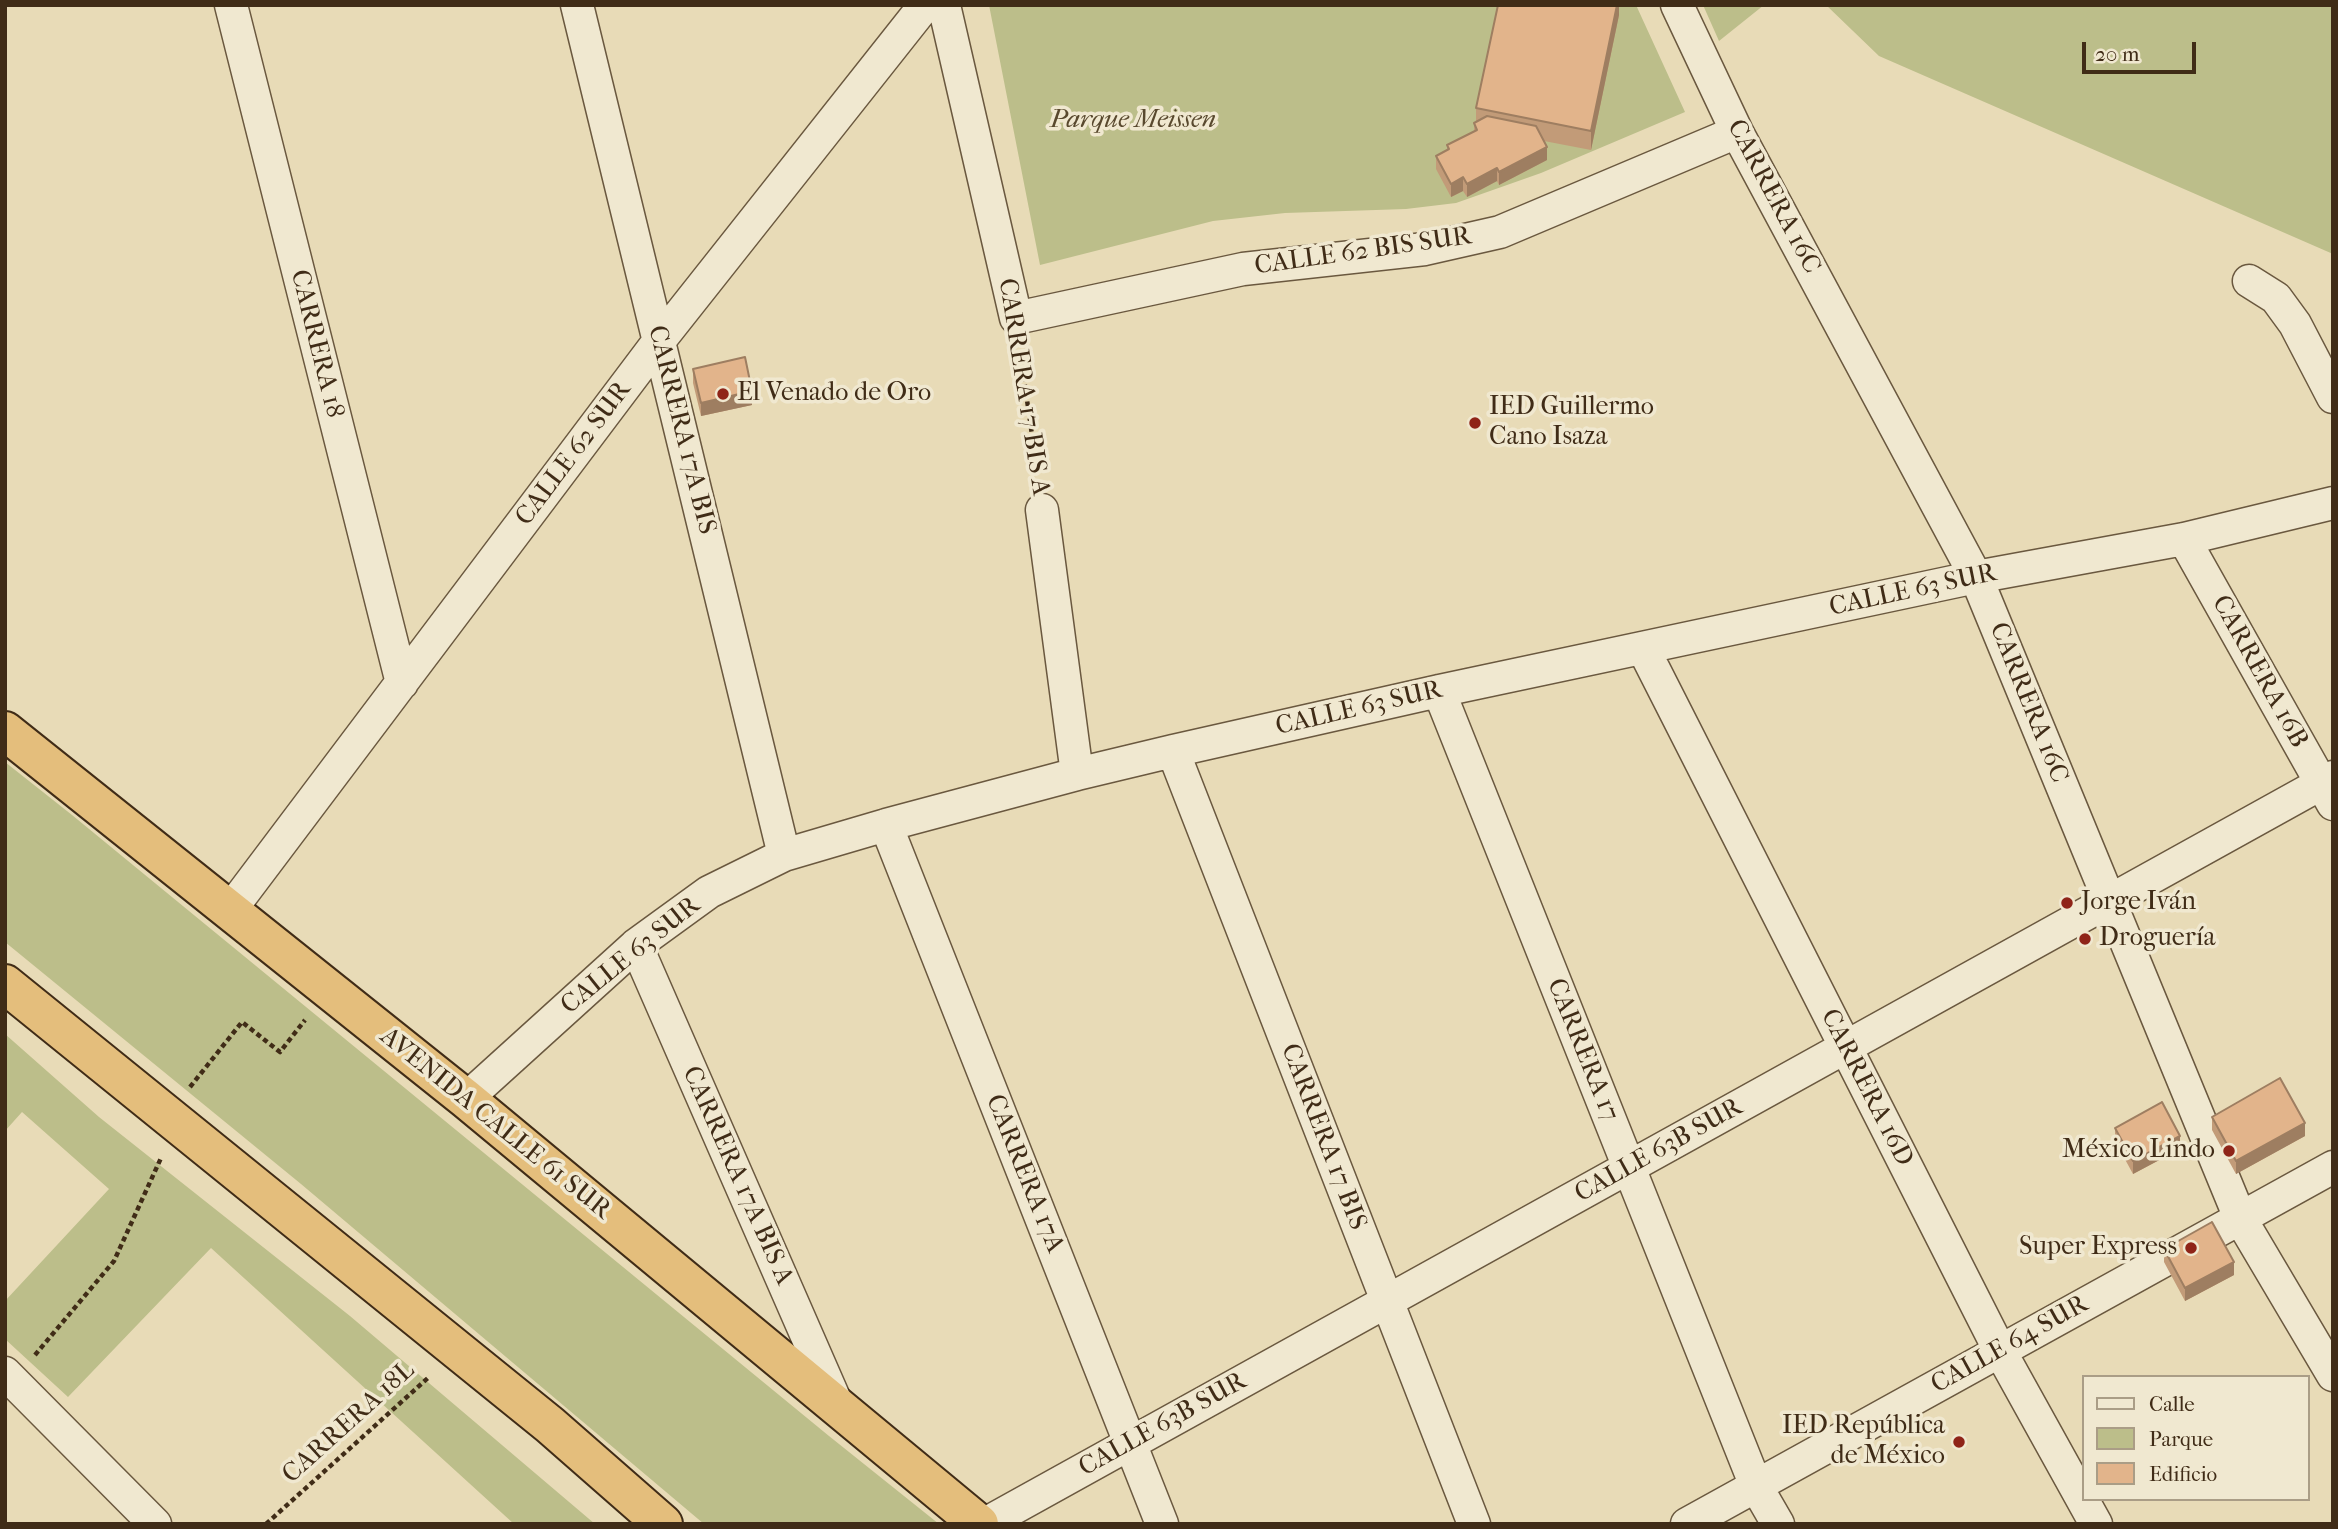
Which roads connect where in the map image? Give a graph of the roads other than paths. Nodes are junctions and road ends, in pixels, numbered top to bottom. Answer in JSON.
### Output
{"nodes":[{"id":1,"x":231,"y":5,"type":"edge"},
{"id":2,"x":577,"y":5,"type":"edge"},
{"id":3,"x":925,"y":5,"type":"edge"},
{"id":4,"x":944,"y":5,"type":"edge"},
{"id":5,"x":1677,"y":5,"type":"edge"},
{"id":6,"x":1737,"y":132,"type":"junction"},
{"id":7,"x":2249,"y":281,"type":"dead end"},
{"id":8,"x":1016,"y":318,"type":"joint"},
{"id":9,"x":659,"y":341,"type":"junction"},
{"id":10,"x":2333,"y":397,"type":"edge"},
{"id":11,"x":2333,"y":503,"type":"edge"},
{"id":12,"x":1042,"y":510,"type":"road end"},
{"id":13,"x":2184,"y":539,"type":"junction"},
{"id":14,"x":1976,"y":577,"type":"junction"},
{"id":15,"x":1643,"y":648,"type":"junction"},
{"id":16,"x":402,"y":683,"type":"junction"},
{"id":17,"x":1439,"y":691,"type":"junction"},
{"id":18,"x":5,"y":731,"type":"edge"},
{"id":19,"x":1173,"y":751,"type":"junction"},
{"id":20,"x":1077,"y":774,"type":"junction"},
{"id":21,"x":2329,"y":788,"type":"edge"},
{"id":22,"x":886,"y":825,"type":"junction"},
{"id":23,"x":784,"y":855,"type":"junction"},
{"id":24,"x":2109,"y":901,"type":"junction"},
{"id":25,"x":231,"y":909,"type":"junction"},
{"id":26,"x":636,"y":945,"type":"junction"},
{"id":27,"x":5,"y":984,"type":"edge"},
{"id":28,"x":1846,"y":1047,"type":"junction"},
{"id":29,"x":466,"y":1099,"type":"junction"},
{"id":30,"x":1629,"y":1167,"type":"junction"},
{"id":31,"x":2333,"y":1167,"type":"edge"},
{"id":32,"x":2240,"y":1218,"type":"junction"},
{"id":33,"x":1387,"y":1301,"type":"junction"},
{"id":34,"x":2000,"y":1351,"type":"junction"},
{"id":35,"x":2333,"y":1375,"type":"edge"},
{"id":36,"x":9,"y":1377,"type":"edge"},
{"id":37,"x":838,"y":1408,"type":"junction"},
{"id":38,"x":1130,"y":1443,"type":"junction"},
{"id":39,"x":1756,"y":1486,"type":"junction"},
{"id":40,"x":2082,"y":1499,"type":"edge"},
{"id":41,"x":2083,"y":1501,"type":"edge"},
{"id":42,"x":155,"y":1524,"type":"edge"},
{"id":43,"x":663,"y":1524,"type":"edge"},
{"id":44,"x":979,"y":1524,"type":"edge"},
{"id":45,"x":985,"y":1524,"type":"edge"},
{"id":46,"x":1162,"y":1524,"type":"edge"},
{"id":47,"x":1474,"y":1524,"type":"edge"},
{"id":48,"x":1687,"y":1524,"type":"edge"},
{"id":49,"x":1778,"y":1524,"type":"edge"},
{"id":50,"x":2096,"y":1524,"type":"edge"}],
"edges":[{"from":1,"to":16,"type":"street","name":"CARRERA 18"},
{"from":2,"to":9,"type":"street","name":"CARRERA 17A BIS"},
{"from":3,"to":9,"type":"street","name":"CALLE 62 SUR"},
{"from":4,"to":8,"type":"street","name":"CARRERA 17 BIS A"},
{"from":5,"to":6,"type":"street","name":"CARRERA 16C"},
{"from":6,"to":8,"type":"street","name":"CALLE 62 BIS SUR"},
{"from":6,"to":14,"type":"street","name":"CARRERA 16C"},
{"from":7,"to":10,"type":"street"},
{"from":9,"to":16,"type":"street","name":"CALLE 62 SUR"},
{"from":9,"to":23,"type":"street","name":"CARRERA 17A BIS"},
{"from":11,"to":13,"type":"street","name":"CALLE 63 SUR"},
{"from":12,"to":20,"type":"street","name":"CARRERA 17 BIS A"},
{"from":13,"to":14,"type":"street","name":"CALLE 63 SUR"},
{"from":13,"to":21,"type":"street","name":"CARRERA 16B"},
{"from":14,"to":15,"type":"street","name":"CALLE 63 SUR"},
{"from":14,"to":24,"type":"street","name":"CARRERA 16C"},
{"from":15,"to":17,"type":"street","name":"CALLE 63 SUR"},
{"from":15,"to":28,"type":"street","name":"CARRERA 16D"},
{"from":16,"to":25,"type":"street","name":"CALLE 62 SUR"},
{"from":17,"to":19,"type":"street","name":"CALLE 63 SUR"},
{"from":17,"to":30,"type":"street","name":"CARRERA 17"},
{"from":18,"to":25,"type":"highway","name":"AVENIDA CALLE 61 SUR"},
{"from":19,"to":20,"type":"street","name":"CALLE 63 SUR"},
{"from":19,"to":33,"type":"street","name":"CARRERA 17 BIS"},
{"from":20,"to":22,"type":"street","name":"CALLE 63 SUR"},
{"from":21,"to":24,"type":"street","name":"CALLE 63B SUR"},
{"from":22,"to":23,"type":"street","name":"CALLE 63 SUR"},
{"from":22,"to":38,"type":"street","name":"CARRERA 17A"},
{"from":23,"to":26,"type":"street","name":"CALLE 63 SUR"},
{"from":24,"to":28,"type":"street","name":"CALLE 63B SUR"},
{"from":24,"to":32,"type":"street","name":"CARRERA 16C"},
{"from":25,"to":29,"type":"highway","name":"AVENIDA CALLE 61 SUR"},
{"from":26,"to":29,"type":"street","name":"CALLE 63 SUR"},
{"from":26,"to":37,"type":"street","name":"CARRERA 17A BIS A"},
{"from":27,"to":43,"type":"highway"},
{"from":28,"to":30,"type":"street","name":"CALLE 63B SUR"},
{"from":28,"to":34,"type":"street","name":"CARRERA 16D"},
{"from":29,"to":37,"type":"highway","name":"AVENIDA CALLE 61 SUR"},
{"from":30,"to":33,"type":"street","name":"CALLE 63B SUR"},
{"from":30,"to":39,"type":"street","name":"CARRERA 17"},
{"from":31,"to":32,"type":"street","name":"CALLE 64 SUR"},
{"from":32,"to":34,"type":"street","name":"CALLE 64 SUR"},
{"from":32,"to":35,"type":"street","name":"CARRERA 16C"},
{"from":33,"to":38,"type":"street","name":"CALLE 63B SUR"},
{"from":33,"to":47,"type":"street","name":"CARRERA 17 BIS"},
{"from":34,"to":39,"type":"street","name":"CALLE 64 SUR"},
{"from":34,"to":40,"type":"street","name":"CARRERA 16D"},
{"from":36,"to":42,"type":"street"},
{"from":37,"to":44,"type":"highway","name":"AVENIDA CALLE 61 SUR"},
{"from":38,"to":45,"type":"street","name":"CALLE 63B SUR"},
{"from":38,"to":46,"type":"street","name":"CARRERA 17A"},
{"from":39,"to":48,"type":"street","name":"CALLE 64 SUR"},
{"from":39,"to":49,"type":"street","name":"CARRERA 17"},
{"from":41,"to":50,"type":"street","name":"CARRERA 16D"}]}
